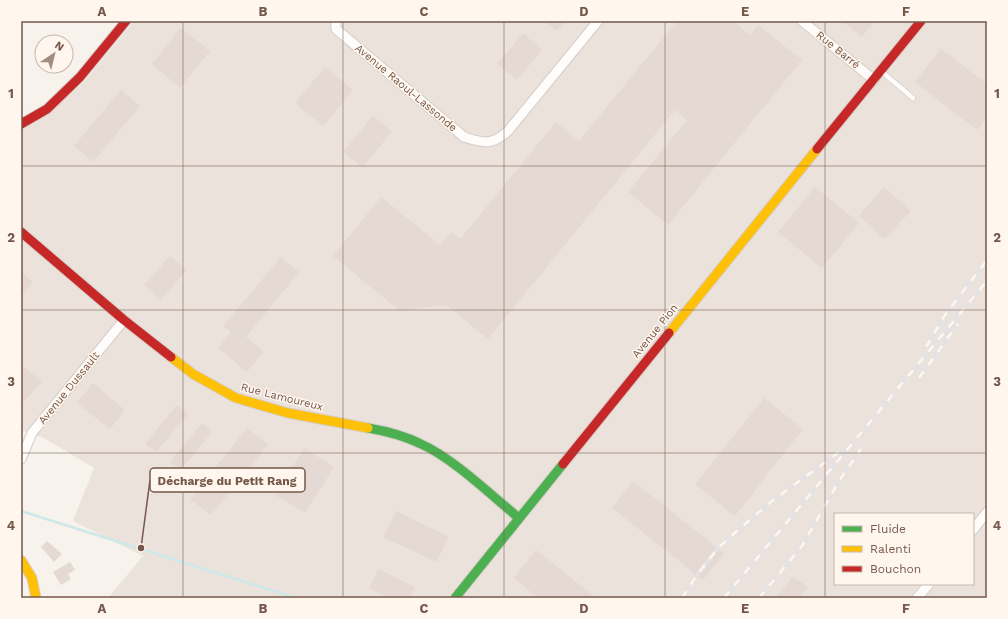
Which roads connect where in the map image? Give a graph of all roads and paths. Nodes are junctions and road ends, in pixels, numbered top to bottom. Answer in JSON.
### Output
{"nodes":[{"id":1,"x":126,"y":21,"type":"edge"},
{"id":2,"x":336,"y":21,"type":"edge"},
{"id":3,"x":598,"y":21,"type":"edge"},
{"id":4,"x":802,"y":21,"type":"edge"},
{"id":5,"x":921,"y":21,"type":"edge"},
{"id":6,"x":881,"y":70,"type":"junction"},
{"id":7,"x":874,"y":80,"type":"junction"},
{"id":8,"x":913,"y":98,"type":"dead end"},
{"id":9,"x":21,"y":124,"type":"edge"},
{"id":10,"x":21,"y":232,"type":"edge"},
{"id":11,"x":124,"y":320,"type":"junction"},
{"id":12,"x":21,"y":459,"type":"edge"},
{"id":13,"x":987,"y":512,"type":"edge"},
{"id":14,"x":519,"y":518,"type":"junction"},
{"id":15,"x":974,"y":529,"type":"edge"},
{"id":16,"x":21,"y":560,"type":"edge"},
{"id":17,"x":927,"y":585,"type":"edge"},
{"id":18,"x":36,"y":598,"type":"edge"},
{"id":19,"x":455,"y":598,"type":"edge"},
{"id":20,"x":917,"y":598,"type":"edge"}],
"edges":[{"from":1,"to":9,"type":"street"},
{"from":2,"to":3,"type":"street","name":"Avenue Raoul-Lassonde"},
{"from":4,"to":7,"type":"street","name":"Rue Barré"},
{"from":5,"to":6,"type":"street","name":"Avenue Pion"},
{"from":6,"to":7,"type":"street","name":"Avenue Pion"},
{"from":6,"to":8,"type":"lane"},
{"from":7,"to":14,"type":"street","name":"Avenue Pion"},
{"from":10,"to":11,"type":"street","name":"Rue Lamoureux"},
{"from":11,"to":12,"type":"street","name":"Avenue Dussault"},
{"from":11,"to":14,"type":"street","name":"Rue Lamoureux"},
{"from":13,"to":15,"type":"street"},
{"from":14,"to":19,"type":"street","name":"Avenue Pion"},
{"from":16,"to":18,"type":"street"},
{"from":17,"to":20,"type":"street"}]}
